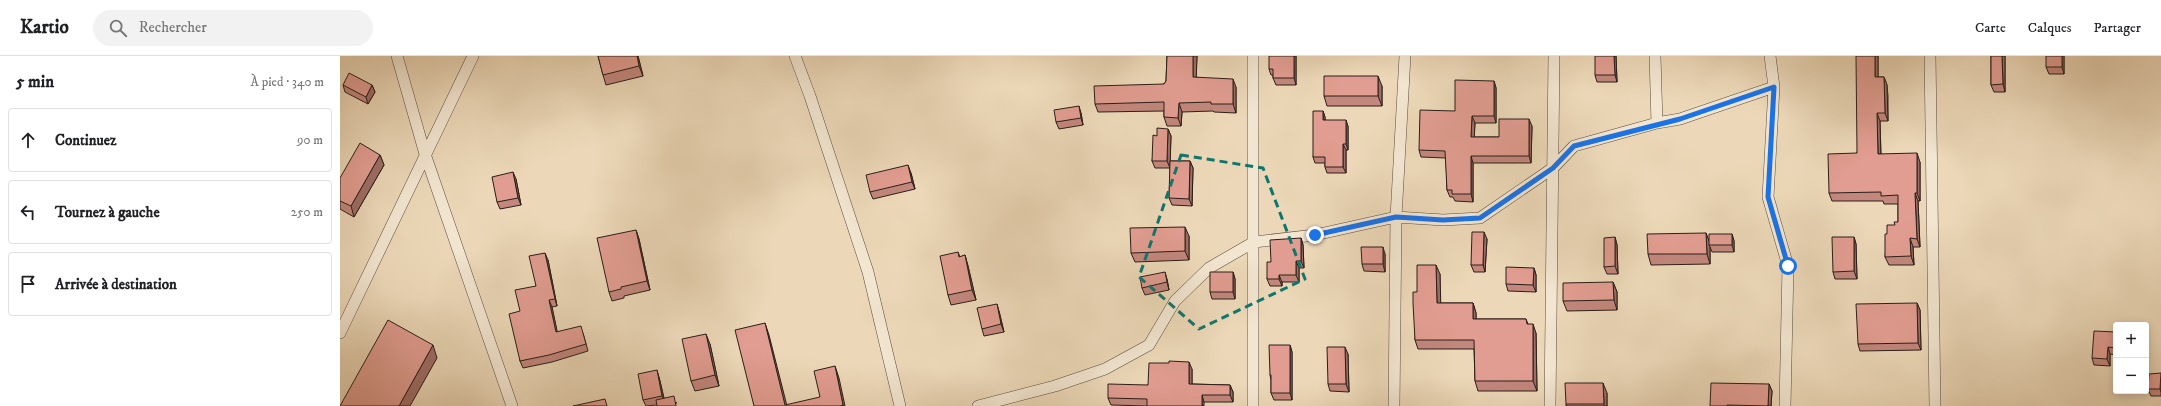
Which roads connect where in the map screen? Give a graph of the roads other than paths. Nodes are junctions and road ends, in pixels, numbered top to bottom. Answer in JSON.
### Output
{"nodes":[{"id":1,"x":397,"y":56,"type":"edge"},
{"id":2,"x":473,"y":56,"type":"edge"},
{"id":3,"x":795,"y":56,"type":"edge"},
{"id":4,"x":1253,"y":56,"type":"edge"},
{"id":5,"x":1405,"y":56,"type":"edge"},
{"id":6,"x":1554,"y":56,"type":"edge"},
{"id":7,"x":1655,"y":56,"type":"edge"},
{"id":8,"x":1770,"y":56,"type":"edge"},
{"id":9,"x":1930,"y":56,"type":"edge"},
{"id":10,"x":1774,"y":87,"type":"junction"},
{"id":11,"x":1657,"y":123,"type":"junction"},
{"id":12,"x":425,"y":154,"type":"junction"},
{"id":13,"x":1553,"y":168,"type":"junction"},
{"id":14,"x":1396,"y":217,"type":"junction"},
{"id":15,"x":1254,"y":242,"type":"junction"},
{"id":16,"x":340,"y":333,"type":"edge"},
{"id":17,"x":512,"y":406,"type":"edge"},
{"id":18,"x":900,"y":406,"type":"edge"},
{"id":19,"x":978,"y":406,"type":"edge"},
{"id":20,"x":1253,"y":406,"type":"edge"},
{"id":21,"x":1394,"y":406,"type":"edge"},
{"id":22,"x":1550,"y":406,"type":"edge"},
{"id":23,"x":1785,"y":406,"type":"edge"},
{"id":24,"x":1935,"y":406,"type":"edge"}],
"edges":[{"from":1,"to":12,"type":"street"},
{"from":2,"to":12,"type":"street"},
{"from":3,"to":18,"type":"street"},
{"from":4,"to":15,"type":"street"},
{"from":5,"to":14,"type":"street"},
{"from":6,"to":13,"type":"street"},
{"from":7,"to":11,"type":"street"},
{"from":8,"to":10,"type":"street"},
{"from":9,"to":24,"type":"street"},
{"from":10,"to":11,"type":"street"},
{"from":10,"to":23,"type":"street"},
{"from":11,"to":13,"type":"street"},
{"from":12,"to":16,"type":"street"},
{"from":12,"to":17,"type":"street"},
{"from":13,"to":14,"type":"street"},
{"from":13,"to":22,"type":"street"},
{"from":14,"to":15,"type":"street"},
{"from":14,"to":21,"type":"street"},
{"from":15,"to":19,"type":"street"},
{"from":15,"to":20,"type":"street"}]}
